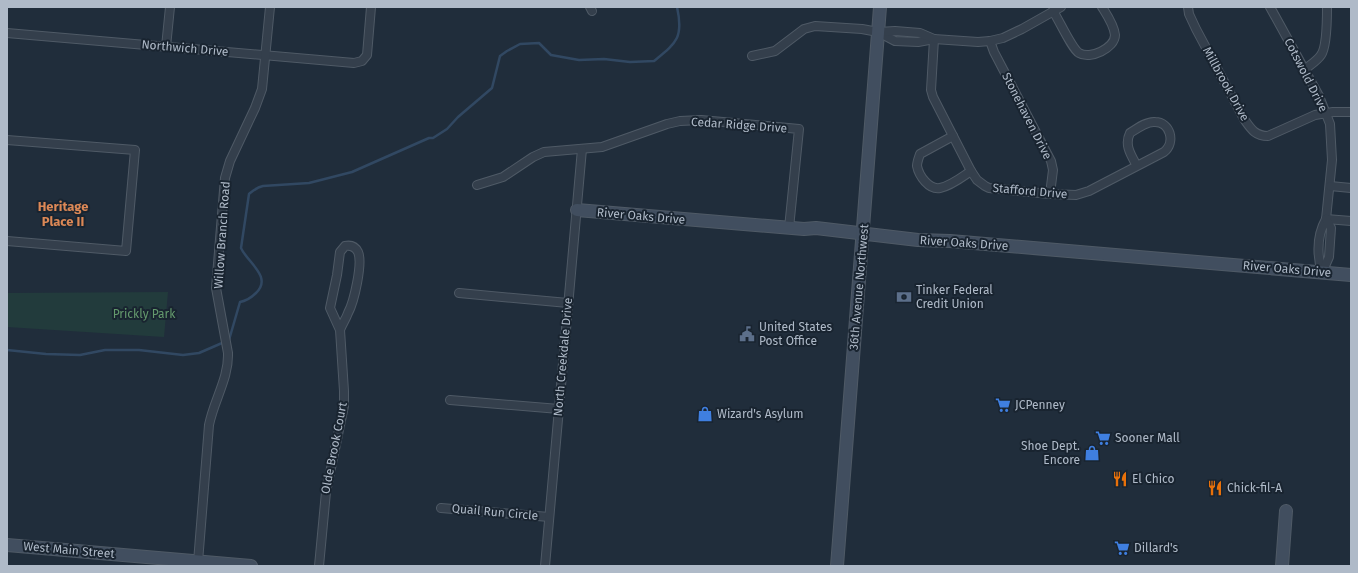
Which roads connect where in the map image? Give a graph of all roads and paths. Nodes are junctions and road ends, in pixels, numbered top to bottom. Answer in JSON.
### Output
{"nodes":[{"id":1,"x":170,"y":7,"type":"edge"},
{"id":2,"x":270,"y":7,"type":"edge"},
{"id":3,"x":371,"y":7,"type":"edge"},
{"id":4,"x":880,"y":7,"type":"edge"},
{"id":5,"x":1062,"y":7,"type":"edge"},
{"id":6,"x":1102,"y":7,"type":"edge"},
{"id":7,"x":1188,"y":7,"type":"edge"},
{"id":8,"x":1270,"y":7,"type":"edge"},
{"id":9,"x":1327,"y":7,"type":"edge"},
{"id":10,"x":1053,"y":11,"type":"junction"},
{"id":11,"x":878,"y":32,"type":"junction"},
{"id":12,"x":7,"y":33,"type":"edge"},
{"id":13,"x":934,"y":39,"type":"junction"},
{"id":14,"x":990,"y":41,"type":"junction"},
{"id":15,"x":166,"y":47,"type":"junction"},
{"id":16,"x":266,"y":56,"type":"junction"},
{"id":17,"x":752,"y":56,"type":"dead end"},
{"id":18,"x":1304,"y":70,"type":"junction"},
{"id":19,"x":1351,"y":112,"type":"edge"},
{"id":20,"x":1326,"y":113,"type":"junction"},
{"id":21,"x":953,"y":136,"type":"junction"},
{"id":22,"x":7,"y":140,"type":"edge"},
{"id":23,"x":582,"y":149,"type":"junction"},
{"id":24,"x":1137,"y":166,"type":"junction"},
{"id":25,"x":971,"y":171,"type":"junction"},
{"id":26,"x":477,"y":185,"type":"dead end"},
{"id":27,"x":1330,"y":186,"type":"junction"},
{"id":28,"x":1351,"y":188,"type":"edge"},
{"id":29,"x":1050,"y":194,"type":"junction"},
{"id":30,"x":577,"y":210,"type":"junction"},
{"id":31,"x":1326,"y":219,"type":"junction"},
{"id":32,"x":1351,"y":221,"type":"edge"},
{"id":33,"x":789,"y":228,"type":"junction"},
{"id":34,"x":863,"y":233,"type":"junction"},
{"id":35,"x":7,"y":241,"type":"edge"},
{"id":36,"x":1322,"y":273,"type":"junction"},
{"id":37,"x":1351,"y":275,"type":"edge"},
{"id":38,"x":459,"y":293,"type":"dead end"},
{"id":39,"x":568,"y":303,"type":"junction"},
{"id":40,"x":340,"y":330,"type":"junction"},
{"id":41,"x":450,"y":400,"type":"dead end"},
{"id":42,"x":559,"y":409,"type":"junction"},
{"id":43,"x":442,"y":508,"type":"dead end"},
{"id":44,"x":1286,"y":511,"type":"dead end"},
{"id":45,"x":549,"y":517,"type":"junction"},
{"id":46,"x":7,"y":545,"type":"edge"},
{"id":47,"x":198,"y":562,"type":"junction"},
{"id":48,"x":245,"y":566,"type":"edge"},
{"id":49,"x":319,"y":566,"type":"edge"},
{"id":50,"x":545,"y":566,"type":"edge"},
{"id":51,"x":837,"y":566,"type":"edge"},
{"id":52,"x":1282,"y":566,"type":"edge"}],
"edges":[{"from":1,"to":15,"type":"street"},
{"from":2,"to":16,"type":"street","name":"Willow Branch Road"},
{"from":3,"to":16,"type":"street","name":"Northwich Drive"},
{"from":4,"to":11,"type":"street","name":"36th Avenue Northwest"},
{"from":5,"to":10,"type":"street"},
{"from":6,"to":10,"type":"street"},
{"from":7,"to":20,"type":"street","name":"Millbrook Drive"},
{"from":8,"to":18,"type":"street","name":"Cotswold Drive"},
{"from":9,"to":18,"type":"street"},
{"from":10,"to":14,"type":"street"},
{"from":11,"to":13,"type":"street"},
{"from":11,"to":17,"type":"street"},
{"from":11,"to":34,"type":"street","name":"36th Avenue Northwest"},
{"from":12,"to":15,"type":"street","name":"Northwich Drive"},
{"from":13,"to":14,"type":"street"},
{"from":13,"to":21,"type":"street","name":"Stafford Drive"},
{"from":14,"to":29,"type":"street","name":"Stonehaven Drive"},
{"from":15,"to":16,"type":"street","name":"Northwich Drive"},
{"from":16,"to":47,"type":"street","name":"Willow Branch Road"},
{"from":18,"to":20,"type":"street","name":"Cotswold Drive"},
{"from":19,"to":20,"type":"street","name":"Millbrook Drive"},
{"from":20,"to":27,"type":"street","name":"Cotswold Drive"},
{"from":21,"to":25,"type":"street","name":"Stafford Drive"},
{"from":21,"to":25,"type":"street"},
{"from":22,"to":35,"type":"street"},
{"from":23,"to":26,"type":"street","name":"Cedar Ridge Drive"},
{"from":23,"to":30,"type":"street","name":"North Creekdale Drive"},
{"from":23,"to":33,"type":"street","name":"Cedar Ridge Drive"},
{"from":24,"to":24,"type":"street"},
{"from":24,"to":29,"type":"street","name":"Stafford Drive"},
{"from":25,"to":29,"type":"street","name":"Stafford Drive"},
{"from":27,"to":28,"type":"street"},
{"from":27,"to":31,"type":"street","name":"Cotswold Drive"},
{"from":30,"to":33,"type":"street","name":"River Oaks Drive"},
{"from":30,"to":39,"type":"street","name":"North Creekdale Drive"},
{"from":31,"to":32,"type":"street"},
{"from":31,"to":36,"type":"street","name":"Cotswold Drive"},
{"from":33,"to":34,"type":"street","name":"River Oaks Drive"},
{"from":34,"to":36,"type":"street","name":"River Oaks Drive"},
{"from":34,"to":51,"type":"street","name":"36th Avenue Northwest"},
{"from":36,"to":37,"type":"street","name":"River Oaks Drive"},
{"from":38,"to":39,"type":"street"},
{"from":39,"to":42,"type":"street","name":"North Creekdale Drive"},
{"from":40,"to":40,"type":"street","name":"Olde Brook Court"},
{"from":40,"to":49,"type":"street","name":"Olde Brook Court"},
{"from":41,"to":42,"type":"street"},
{"from":42,"to":45,"type":"street","name":"North Creekdale Drive"},
{"from":43,"to":45,"type":"street","name":"Quail Run Circle"},
{"from":44,"to":52,"type":"street"},
{"from":45,"to":50,"type":"street","name":"North Creekdale Drive"},
{"from":46,"to":47,"type":"street","name":"West Main Street"},
{"from":47,"to":48,"type":"street","name":"West Main Street"}]}
